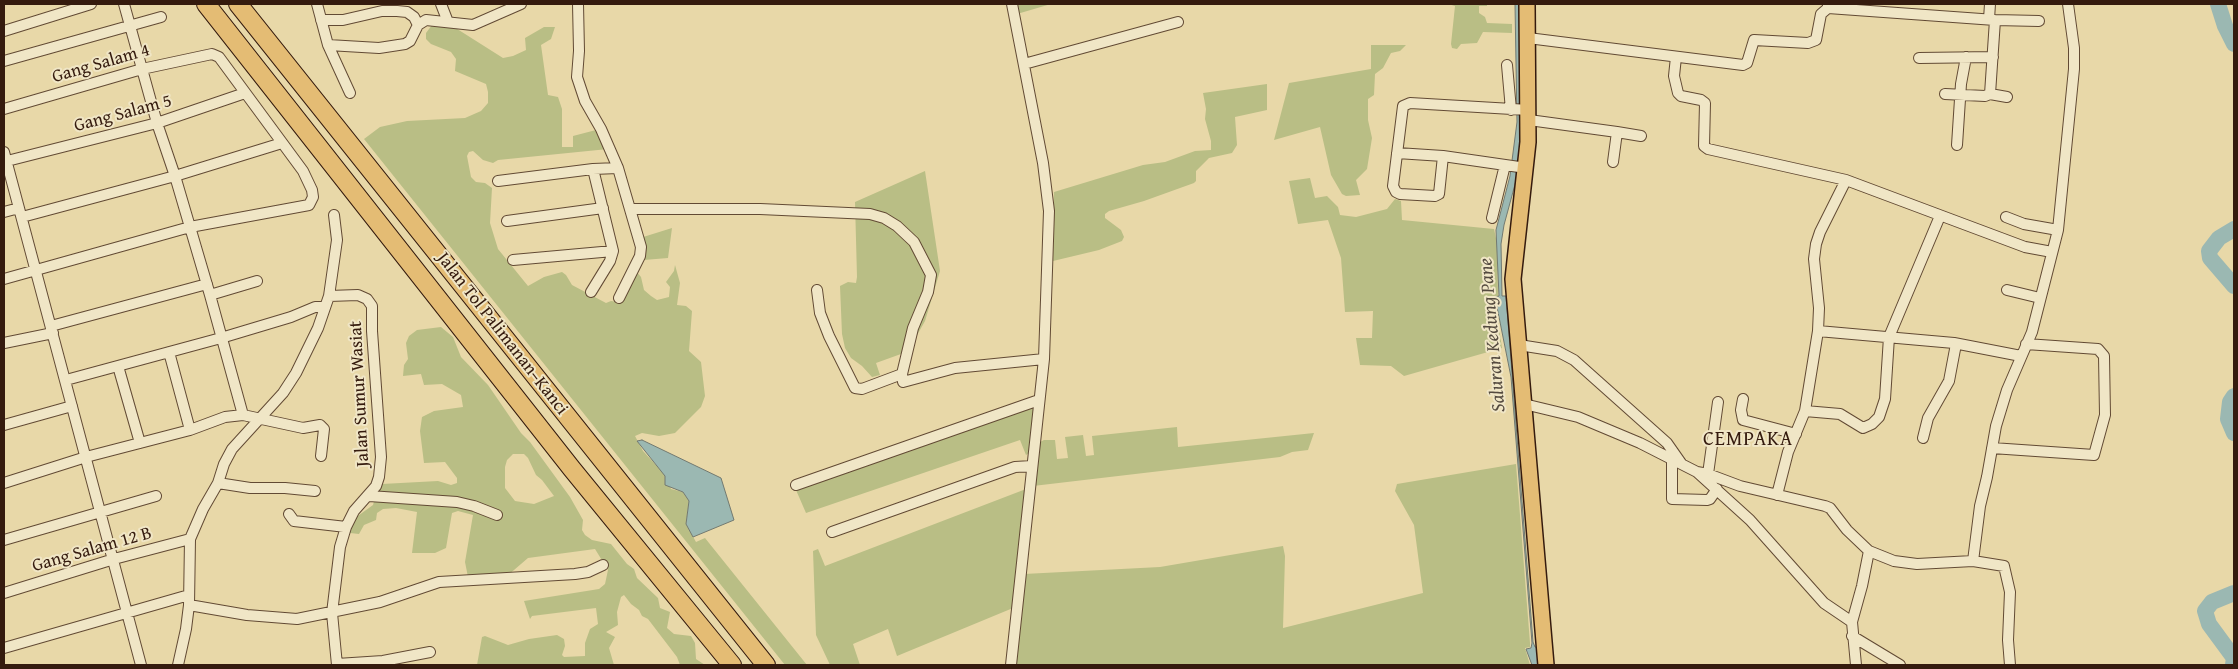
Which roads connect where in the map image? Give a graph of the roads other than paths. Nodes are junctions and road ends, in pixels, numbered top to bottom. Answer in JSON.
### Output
{"nodes":[{"id":1,"x":91,"y":4,"type":"edge"},
{"id":2,"x":124,"y":4,"type":"edge"},
{"id":3,"x":206,"y":4,"type":"edge"},
{"id":4,"x":238,"y":4,"type":"edge"},
{"id":5,"x":317,"y":4,"type":"edge"},
{"id":6,"x":441,"y":4,"type":"edge"},
{"id":7,"x":521,"y":4,"type":"edge"},
{"id":8,"x":578,"y":4,"type":"edge"},
{"id":9,"x":1012,"y":4,"type":"edge"},
{"id":10,"x":1527,"y":4,"type":"edge"},
{"id":11,"x":1990,"y":4,"type":"edge"},
{"id":12,"x":2068,"y":4,"type":"edge"},
{"id":13,"x":1828,"y":6,"type":"edge"},
{"id":14,"x":1891,"y":8,"type":"edge"},
{"id":15,"x":161,"y":17,"type":"dead end"},
{"id":16,"x":1992,"y":19,"type":"junction"},
{"id":17,"x":321,"y":20,"type":"junction"},
{"id":18,"x":2039,"y":20,"type":"dead end"},
{"id":19,"x":448,"y":22,"type":"junction"},
{"id":20,"x":1178,"y":22,"type":"dead end"},
{"id":21,"x":130,"y":25,"type":"junction"},
{"id":22,"x":418,"y":25,"type":"junction"},
{"id":23,"x":4,"y":30,"type":"edge"},
{"id":24,"x":1528,"y":38,"type":"junction"},
{"id":25,"x":328,"y":45,"type":"junction"},
{"id":26,"x":1676,"y":57,"type":"junction"},
{"id":27,"x":1966,"y":57,"type":"junction"},
{"id":28,"x":1993,"y":57,"type":"junction"},
{"id":29,"x":1919,"y":58,"type":"dead end"},
{"id":30,"x":4,"y":61,"type":"edge"},
{"id":31,"x":1024,"y":64,"type":"junction"},
{"id":32,"x":1507,"y":65,"type":"dead end"},
{"id":33,"x":142,"y":69,"type":"junction"},
{"id":34,"x":246,"y":93,"type":"junction"},
{"id":35,"x":350,"y":93,"type":"dead end"},
{"id":36,"x":1945,"y":94,"type":"dead end"},
{"id":37,"x":1990,"y":94,"type":"junction"},
{"id":38,"x":1960,"y":95,"type":"junction"},
{"id":39,"x":2007,"y":97,"type":"dead end"},
{"id":40,"x":4,"y":109,"type":"edge"},
{"id":41,"x":1522,"y":112,"type":"junction"},
{"id":42,"x":157,"y":123,"type":"junction"},
{"id":43,"x":1617,"y":132,"type":"junction"},
{"id":44,"x":1641,"y":136,"type":"dead end"},
{"id":45,"x":282,"y":143,"type":"junction"},
{"id":46,"x":1957,"y":145,"type":"dead end"},
{"id":47,"x":1396,"y":153,"type":"junction"},
{"id":48,"x":5,"y":155,"type":"edge"},
{"id":49,"x":1443,"y":156,"type":"junction"},
{"id":50,"x":1613,"y":162,"type":"dead end"},
{"id":51,"x":1507,"y":165,"type":"junction"},
{"id":52,"x":618,"y":168,"type":"junction"},
{"id":53,"x":1523,"y":168,"type":"junction"},
{"id":54,"x":593,"y":170,"type":"junction"},
{"id":55,"x":175,"y":176,"type":"junction"},
{"id":56,"x":1846,"y":180,"type":"junction"},
{"id":57,"x":498,"y":181,"type":"dead end"},
{"id":58,"x":603,"y":208,"type":"junction"},
{"id":59,"x":630,"y":209,"type":"junction"},
{"id":60,"x":4,"y":212,"type":"edge"},
{"id":61,"x":20,"y":212,"type":"junction"},
{"id":62,"x":334,"y":215,"type":"dead end"},
{"id":63,"x":1940,"y":216,"type":"junction"},
{"id":64,"x":2006,"y":217,"type":"dead end"},
{"id":65,"x":1492,"y":218,"type":"dead end"},
{"id":66,"x":507,"y":221,"type":"dead end"},
{"id":67,"x":190,"y":227,"type":"junction"},
{"id":68,"x":2058,"y":230,"type":"junction"},
{"id":69,"x":613,"y":251,"type":"junction"},
{"id":70,"x":2052,"y":252,"type":"junction"},
{"id":71,"x":513,"y":260,"type":"dead end"},
{"id":72,"x":35,"y":271,"type":"junction"},
{"id":73,"x":4,"y":279,"type":"edge"},
{"id":74,"x":257,"y":281,"type":"dead end"},
{"id":75,"x":207,"y":284,"type":"junction"},
{"id":76,"x":817,"y":290,"type":"dead end"},
{"id":77,"x":2006,"y":290,"type":"dead end"},
{"id":78,"x":591,"y":292,"type":"dead end"},
{"id":79,"x":210,"y":295,"type":"junction"},
{"id":80,"x":329,"y":296,"type":"junction"},
{"id":81,"x":619,"y":298,"type":"dead end"},
{"id":82,"x":2040,"y":298,"type":"junction"},
{"id":83,"x":321,"y":307,"type":"junction"},
{"id":84,"x":52,"y":330,"type":"junction"},
{"id":85,"x":1818,"y":331,"type":"junction"},
{"id":86,"x":1889,"y":337,"type":"junction"},
{"id":87,"x":222,"y":338,"type":"junction"},
{"id":88,"x":4,"y":343,"type":"edge"},
{"id":89,"x":1956,"y":344,"type":"junction"},
{"id":90,"x":2026,"y":344,"type":"junction"},
{"id":91,"x":1519,"y":345,"type":"junction"},
{"id":92,"x":169,"y":352,"type":"junction"},
{"id":93,"x":2021,"y":356,"type":"junction"},
{"id":94,"x":1044,"y":359,"type":"junction"},
{"id":95,"x":118,"y":366,"type":"junction"},
{"id":96,"x":902,"y":374,"type":"junction"},
{"id":97,"x":66,"y":380,"type":"junction"},
{"id":98,"x":1743,"y":399,"type":"dead end"},
{"id":99,"x":1039,"y":400,"type":"junction"},
{"id":100,"x":1718,"y":402,"type":"dead end"},
{"id":101,"x":1524,"y":404,"type":"junction"},
{"id":102,"x":72,"y":406,"type":"junction"},
{"id":103,"x":1805,"y":410,"type":"junction"},
{"id":104,"x":252,"y":417,"type":"junction"},
{"id":105,"x":573,"y":423,"type":"junction"},
{"id":106,"x":4,"y":425,"type":"edge"},
{"id":107,"x":190,"y":430,"type":"junction"},
{"id":108,"x":1796,"y":434,"type":"junction"},
{"id":109,"x":1923,"y":438,"type":"dead end"},
{"id":110,"x":550,"y":441,"type":"junction"},
{"id":111,"x":140,"y":443,"type":"junction"},
{"id":112,"x":1992,"y":448,"type":"junction"},
{"id":113,"x":321,"y":456,"type":"dead end"},
{"id":114,"x":86,"y":457,"type":"junction"},
{"id":115,"x":1677,"y":462,"type":"junction"},
{"id":116,"x":1032,"y":466,"type":"junction"},
{"id":117,"x":1696,"y":472,"type":"junction"},
{"id":118,"x":1708,"y":474,"type":"junction"},
{"id":119,"x":4,"y":483,"type":"edge"},
{"id":120,"x":218,"y":483,"type":"junction"},
{"id":121,"x":796,"y":485,"type":"dead end"},
{"id":122,"x":1716,"y":489,"type":"junction"},
{"id":123,"x":315,"y":491,"type":"dead end"},
{"id":124,"x":1777,"y":495,"type":"junction"},
{"id":125,"x":156,"y":496,"type":"dead end"},
{"id":126,"x":369,"y":496,"type":"junction"},
{"id":127,"x":100,"y":510,"type":"junction"},
{"id":128,"x":289,"y":514,"type":"dead end"},
{"id":129,"x":497,"y":515,"type":"dead end"},
{"id":130,"x":346,"y":527,"type":"junction"},
{"id":131,"x":832,"y":532,"type":"dead end"},
{"id":132,"x":190,"y":539,"type":"junction"},
{"id":133,"x":4,"y":540,"type":"edge"},
{"id":134,"x":1869,"y":551,"type":"junction"},
{"id":135,"x":114,"y":559,"type":"junction"},
{"id":136,"x":1974,"y":561,"type":"junction"},
{"id":137,"x":602,"y":565,"type":"dead end"},
{"id":138,"x":4,"y":593,"type":"edge"},
{"id":139,"x":189,"y":600,"type":"junction"},
{"id":140,"x":128,"y":613,"type":"junction"},
{"id":141,"x":332,"y":613,"type":"junction"},
{"id":142,"x":1852,"y":629,"type":"junction"},
{"id":143,"x":4,"y":648,"type":"edge"},
{"id":144,"x":430,"y":652,"type":"dead end"},
{"id":145,"x":337,"y":664,"type":"edge"},
{"id":146,"x":140,"y":665,"type":"edge"},
{"id":147,"x":178,"y":665,"type":"edge"},
{"id":148,"x":732,"y":665,"type":"edge"},
{"id":149,"x":766,"y":665,"type":"edge"},
{"id":150,"x":1011,"y":665,"type":"edge"},
{"id":151,"x":1546,"y":665,"type":"edge"},
{"id":152,"x":1856,"y":665,"type":"edge"},
{"id":153,"x":1900,"y":665,"type":"edge"},
{"id":154,"x":2010,"y":665,"type":"edge"}],
"edges":[{"from":1,"to":23,"type":"street"},
{"from":2,"to":21,"type":"street"},
{"from":3,"to":110,"type":"highway","name":"Jalan Tol Palimanan–Kanci"},
{"from":4,"to":105,"type":"highway","name":"Jalan Tol Palimanan–Kanci"},
{"from":5,"to":17,"type":"street"},
{"from":6,"to":19,"type":"street"},
{"from":7,"to":19,"type":"street"},
{"from":8,"to":52,"type":"street"},
{"from":9,"to":31,"type":"street"},
{"from":10,"to":24,"type":"main road"},
{"from":11,"to":16,"type":"street"},
{"from":12,"to":68,"type":"street"},
{"from":13,"to":14,"type":"street"},
{"from":13,"to":26,"type":"street"},
{"from":14,"to":16,"type":"street"},
{"from":15,"to":21,"type":"street"},
{"from":16,"to":18,"type":"street"},
{"from":16,"to":28,"type":"street"},
{"from":17,"to":22,"type":"street"},
{"from":17,"to":25,"type":"street"},
{"from":19,"to":22,"type":"street"},
{"from":20,"to":31,"type":"street"},
{"from":21,"to":30,"type":"street"},
{"from":21,"to":33,"type":"street"},
{"from":22,"to":25,"type":"street"},
{"from":24,"to":26,"type":"street"},
{"from":24,"to":41,"type":"main road"},
{"from":25,"to":35,"type":"street"},
{"from":26,"to":56,"type":"street"},
{"from":27,"to":28,"type":"street"},
{"from":27,"to":29,"type":"street"},
{"from":27,"to":38,"type":"street"},
{"from":28,"to":37,"type":"street"},
{"from":31,"to":94,"type":"street"},
{"from":32,"to":41,"type":"street"},
{"from":33,"to":34,"type":"street","name":"Gang Salam 4"},
{"from":33,"to":40,"type":"street","name":"Gang Salam 4"},
{"from":33,"to":42,"type":"street"},
{"from":34,"to":42,"type":"street","name":"Gang Salam 5"},
{"from":34,"to":45,"type":"street"},
{"from":36,"to":38,"type":"street"},
{"from":37,"to":38,"type":"street"},
{"from":37,"to":39,"type":"street"},
{"from":38,"to":46,"type":"street"},
{"from":41,"to":43,"type":"street"},
{"from":41,"to":47,"type":"street"},
{"from":41,"to":53,"type":"main road"},
{"from":42,"to":48,"type":"street","name":"Gang Salam 5"},
{"from":42,"to":55,"type":"street"},
{"from":43,"to":44,"type":"street"},
{"from":43,"to":50,"type":"street"},
{"from":45,"to":55,"type":"street"},
{"from":45,"to":67,"type":"street"},
{"from":47,"to":49,"type":"street"},
{"from":47,"to":49,"type":"street"},
{"from":48,"to":61,"type":"street"},
{"from":49,"to":51,"type":"street"},
{"from":51,"to":53,"type":"street"},
{"from":51,"to":65,"type":"street"},
{"from":52,"to":54,"type":"street"},
{"from":52,"to":59,"type":"street"},
{"from":53,"to":91,"type":"main road"},
{"from":54,"to":57,"type":"street"},
{"from":54,"to":58,"type":"street"},
{"from":55,"to":61,"type":"street"},
{"from":55,"to":67,"type":"street"},
{"from":56,"to":63,"type":"street"},
{"from":56,"to":85,"type":"street"},
{"from":58,"to":66,"type":"street"},
{"from":58,"to":69,"type":"street"},
{"from":59,"to":81,"type":"street"},
{"from":59,"to":96,"type":"street"},
{"from":60,"to":61,"type":"street"},
{"from":61,"to":72,"type":"street"},
{"from":62,"to":80,"type":"street"},
{"from":63,"to":70,"type":"street"},
{"from":63,"to":86,"type":"street"},
{"from":64,"to":68,"type":"street"},
{"from":67,"to":72,"type":"street"},
{"from":67,"to":75,"type":"street"},
{"from":68,"to":70,"type":"street"},
{"from":69,"to":71,"type":"street"},
{"from":69,"to":78,"type":"street"},
{"from":70,"to":82,"type":"street"},
{"from":72,"to":73,"type":"street"},
{"from":72,"to":84,"type":"street"},
{"from":74,"to":79,"type":"street"},
{"from":75,"to":79,"type":"street"},
{"from":75,"to":84,"type":"street"},
{"from":76,"to":96,"type":"street"},
{"from":77,"to":82,"type":"street"},
{"from":79,"to":87,"type":"street"},
{"from":80,"to":83,"type":"street"},
{"from":80,"to":126,"type":"street","name":"Jalan Sumur Wasiat"},
{"from":82,"to":90,"type":"street"},
{"from":83,"to":87,"type":"street"},
{"from":83,"to":104,"type":"street"},
{"from":84,"to":88,"type":"street"},
{"from":84,"to":97,"type":"street"},
{"from":85,"to":86,"type":"street"},
{"from":85,"to":103,"type":"street"},
{"from":86,"to":89,"type":"street"},
{"from":86,"to":103,"type":"street"},
{"from":87,"to":92,"type":"street"},
{"from":87,"to":104,"type":"street"},
{"from":89,"to":93,"type":"street"},
{"from":89,"to":109,"type":"street"},
{"from":90,"to":93,"type":"street"},
{"from":90,"to":112,"type":"street"},
{"from":91,"to":101,"type":"main road"},
{"from":91,"to":115,"type":"street"},
{"from":92,"to":95,"type":"street"},
{"from":92,"to":107,"type":"street"},
{"from":93,"to":112,"type":"street"},
{"from":94,"to":96,"type":"street"},
{"from":94,"to":99,"type":"street"},
{"from":95,"to":97,"type":"street"},
{"from":95,"to":111,"type":"street"},
{"from":97,"to":102,"type":"street"},
{"from":98,"to":108,"type":"street"},
{"from":99,"to":116,"type":"street"},
{"from":99,"to":121,"type":"street"},
{"from":100,"to":118,"type":"street"},
{"from":101,"to":115,"type":"street"},
{"from":101,"to":151,"type":"main road"},
{"from":102,"to":106,"type":"street"},
{"from":102,"to":114,"type":"street"},
{"from":103,"to":108,"type":"street"},
{"from":104,"to":107,"type":"street"},
{"from":104,"to":113,"type":"street"},
{"from":104,"to":120,"type":"street"},
{"from":105,"to":110,"type":"highway"},
{"from":105,"to":149,"type":"highway","name":"Jalan Tol Palimanan–Kanci"},
{"from":107,"to":111,"type":"street"},
{"from":108,"to":124,"type":"street"},
{"from":110,"to":148,"type":"highway","name":"Jalan Tol Palimanan–Kanci"},
{"from":111,"to":114,"type":"street"},
{"from":112,"to":136,"type":"street"},
{"from":114,"to":119,"type":"street"},
{"from":114,"to":127,"type":"street"},
{"from":115,"to":117,"type":"street"},
{"from":115,"to":122,"type":"street"},
{"from":116,"to":131,"type":"street"},
{"from":116,"to":150,"type":"street"},
{"from":117,"to":118,"type":"street"},
{"from":117,"to":122,"type":"street"},
{"from":118,"to":124,"type":"street"},
{"from":120,"to":123,"type":"street"},
{"from":120,"to":132,"type":"street"},
{"from":122,"to":142,"type":"street"},
{"from":124,"to":134,"type":"street"},
{"from":125,"to":127,"type":"street"},
{"from":126,"to":129,"type":"street"},
{"from":126,"to":130,"type":"street","name":"Jalan Sumur Wasiat"},
{"from":127,"to":133,"type":"street"},
{"from":127,"to":135,"type":"street"},
{"from":128,"to":130,"type":"street"},
{"from":130,"to":141,"type":"street","name":"Jalan Sumur Wasiat"},
{"from":132,"to":135,"type":"street","name":"Gang Salam 12 B"},
{"from":132,"to":139,"type":"street"},
{"from":134,"to":136,"type":"street"},
{"from":134,"to":142,"type":"street"},
{"from":135,"to":138,"type":"street","name":"Gang Salam 12 B"},
{"from":135,"to":140,"type":"street"},
{"from":136,"to":154,"type":"street"},
{"from":137,"to":141,"type":"street"},
{"from":139,"to":140,"type":"street"},
{"from":139,"to":141,"type":"street"},
{"from":139,"to":147,"type":"street"},
{"from":140,"to":143,"type":"street"},
{"from":140,"to":146,"type":"street"},
{"from":141,"to":145,"type":"street","name":"Jalan Sumur Wasiat"},
{"from":142,"to":152,"type":"street"},
{"from":142,"to":153,"type":"street"},
{"from":144,"to":145,"type":"street"}]}
